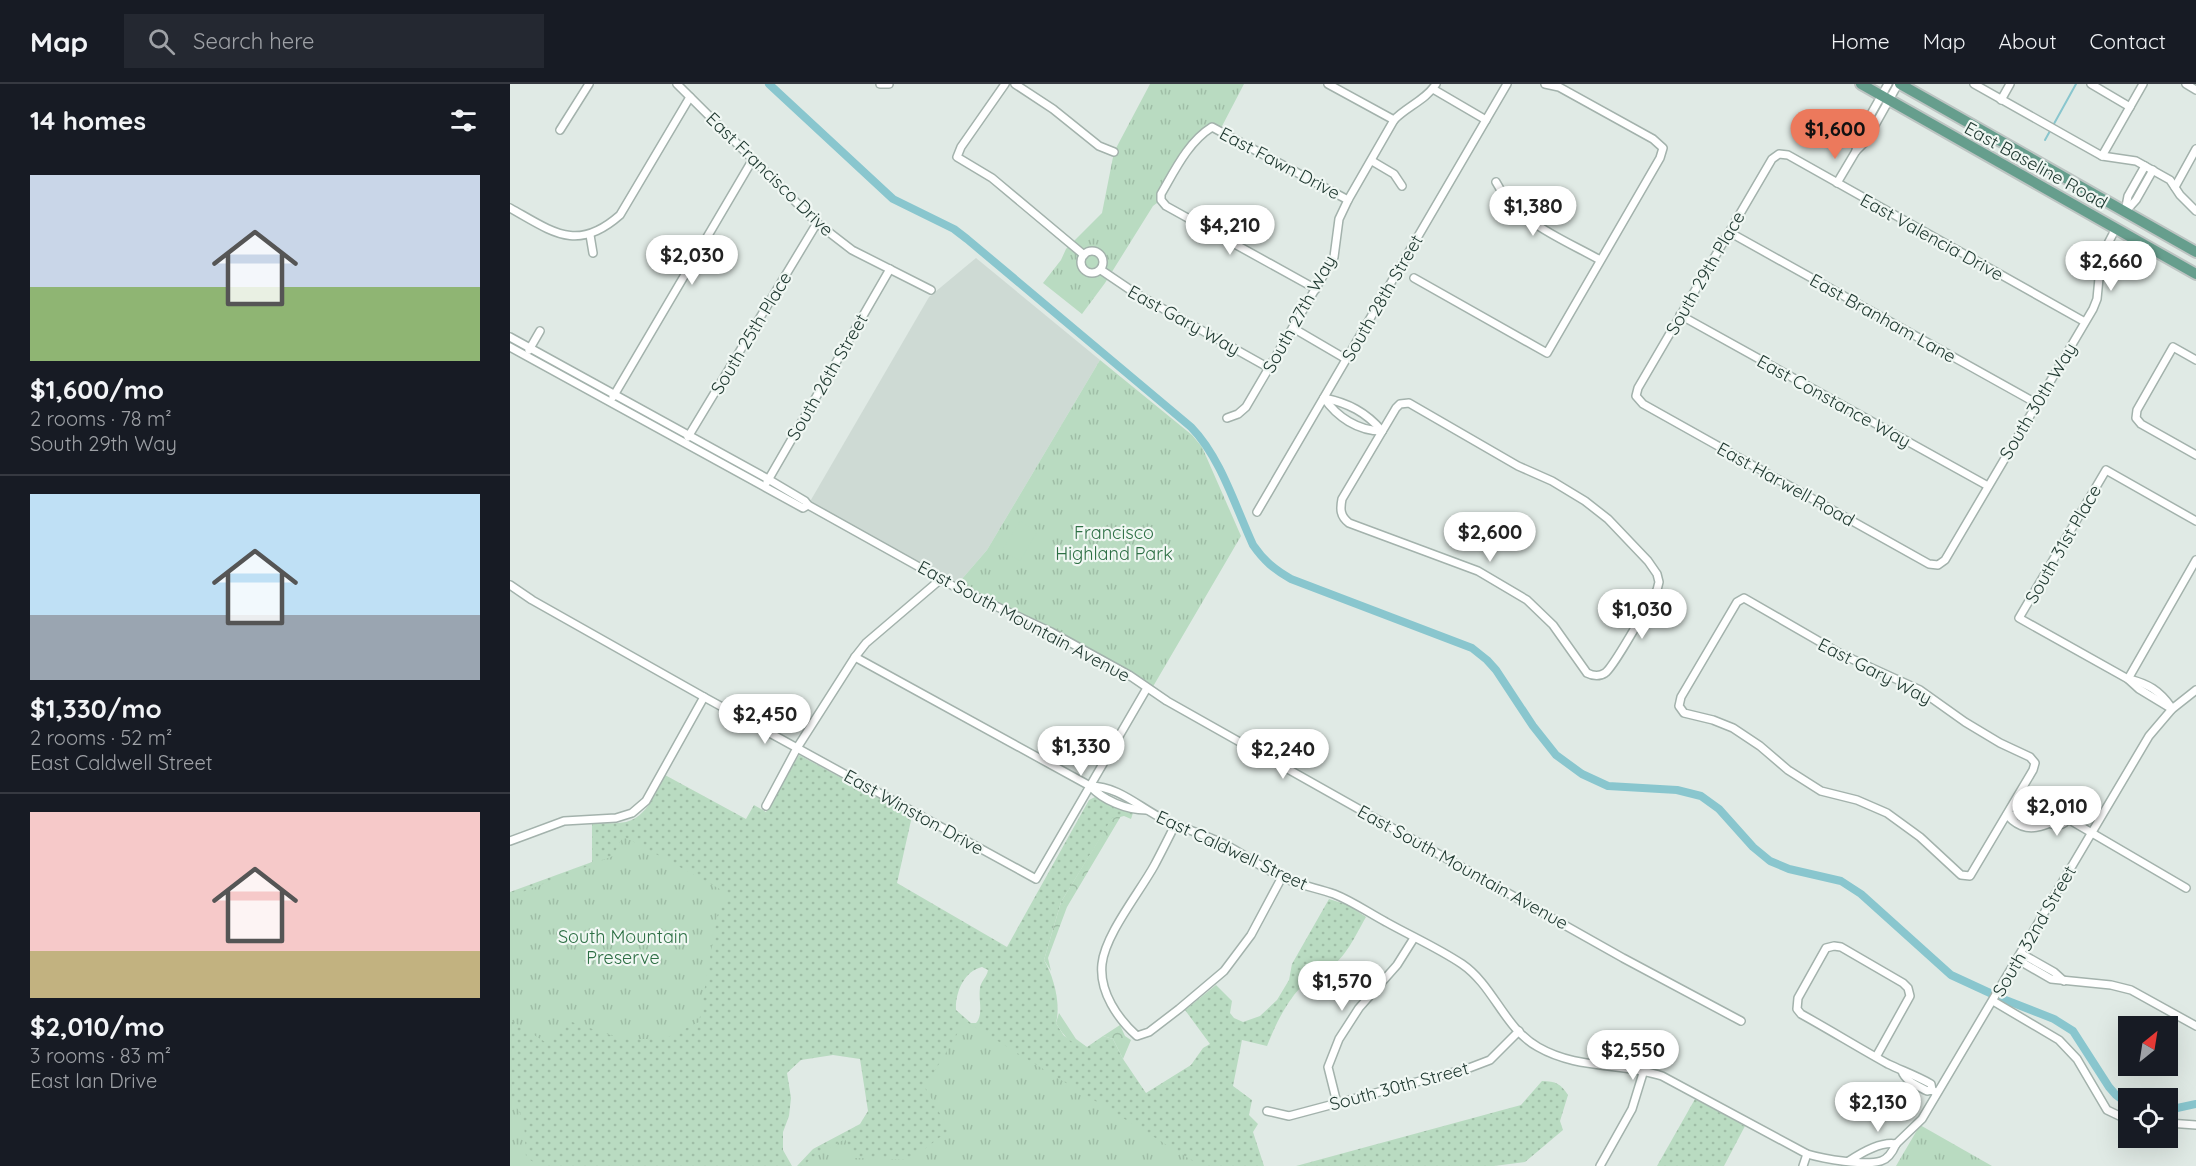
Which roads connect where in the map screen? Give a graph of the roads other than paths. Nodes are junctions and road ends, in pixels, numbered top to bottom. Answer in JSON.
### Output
{"nodes":[{"id":1,"x":589,"y":84,"type":"edge"},
{"id":2,"x":677,"y":84,"type":"edge"},
{"id":3,"x":1005,"y":84,"type":"edge"},
{"id":4,"x":1015,"y":84,"type":"edge"},
{"id":5,"x":1328,"y":84,"type":"edge"},
{"id":6,"x":1507,"y":84,"type":"edge"},
{"id":7,"x":1545,"y":84,"type":"edge"},
{"id":8,"x":1861,"y":84,"type":"edge"},
{"id":9,"x":1888,"y":84,"type":"edge"},
{"id":10,"x":1899,"y":84,"type":"edge"},
{"id":11,"x":1974,"y":84,"type":"edge"},
{"id":12,"x":2010,"y":84,"type":"edge"},
{"id":13,"x":2091,"y":84,"type":"edge"},
{"id":14,"x":2144,"y":84,"type":"edge"},
{"id":15,"x":2186,"y":84,"type":"edge"},
{"id":16,"x":1434,"y":86,"type":"edge"},
{"id":17,"x":1558,"y":86,"type":"edge"},
{"id":18,"x":2196,"y":90,"type":"edge"},
{"id":19,"x":690,"y":97,"type":"junction"},
{"id":20,"x":1885,"y":98,"type":"junction"},
{"id":21,"x":2001,"y":100,"type":"junction"},
{"id":22,"x":2130,"y":107,"type":"junction"},
{"id":23,"x":1394,"y":120,"type":"junction"},
{"id":24,"x":1486,"y":120,"type":"junction"},
{"id":25,"x":560,"y":130,"type":"dead end"},
{"id":26,"x":2196,"y":149,"type":"edge"},
{"id":27,"x":1114,"y":153,"type":"dead end"},
{"id":28,"x":1779,"y":154,"type":"joint"},
{"id":29,"x":2102,"y":156,"type":"junction"},
{"id":30,"x":753,"y":159,"type":"junction"},
{"id":31,"x":1372,"y":161,"type":"junction"},
{"id":32,"x":2145,"y":166,"type":"junction"},
{"id":33,"x":2152,"y":170,"type":"junction"},
{"id":34,"x":1496,"y":182,"type":"dead end"},
{"id":35,"x":1837,"y":183,"type":"junction"},
{"id":36,"x":2136,"y":183,"type":"junction"},
{"id":37,"x":1402,"y":186,"type":"dead end"},
{"id":38,"x":2143,"y":187,"type":"junction"},
{"id":39,"x":2175,"y":187,"type":"junction"},
{"id":40,"x":1348,"y":200,"type":"junction"},
{"id":41,"x":510,"y":208,"type":"edge"},
{"id":42,"x":2196,"y":211,"type":"edge"},
{"id":43,"x":2125,"y":212,"type":"junction"},
{"id":44,"x":817,"y":223,"type":"junction"},
{"id":45,"x":2116,"y":228,"type":"junction"},
{"id":46,"x":1730,"y":232,"type":"junction"},
{"id":47,"x":590,"y":235,"type":"junction"},
{"id":48,"x":2196,"y":252,"type":"edge"},
{"id":49,"x":593,"y":253,"type":"dead end"},
{"id":50,"x":1084,"y":255,"type":"junction"},
{"id":51,"x":1600,"y":260,"type":"junction"},
{"id":52,"x":890,"y":269,"type":"junction"},
{"id":53,"x":1101,"y":270,"type":"junction"},
{"id":54,"x":2196,"y":274,"type":"edge"},
{"id":55,"x":1414,"y":278,"type":"dead end"},
{"id":56,"x":1316,"y":289,"type":"junction"},
{"id":57,"x":931,"y":290,"type":"dead end"},
{"id":58,"x":1680,"y":315,"type":"junction"},
{"id":59,"x":2085,"y":322,"type":"junction"},
{"id":60,"x":1293,"y":328,"type":"junction"},
{"id":61,"x":540,"y":331,"type":"dead end"},
{"id":62,"x":510,"y":337,"type":"edge"},
{"id":63,"x":510,"y":347,"type":"edge"},
{"id":64,"x":530,"y":348,"type":"junction"},
{"id":65,"x":526,"y":356,"type":"junction"},
{"id":66,"x":1346,"y":359,"type":"junction"},
{"id":67,"x":2196,"y":360,"type":"edge"},
{"id":68,"x":1269,"y":368,"type":"junction"},
{"id":69,"x":615,"y":394,"type":"junction"},
{"id":70,"x":1636,"y":396,"type":"joint"},
{"id":71,"x":1324,"y":398,"type":"junction"},
{"id":72,"x":610,"y":402,"type":"junction"},
{"id":73,"x":2036,"y":404,"type":"junction"},
{"id":74,"x":1356,"y":408,"type":"junction"},
{"id":75,"x":1227,"y":418,"type":"dead end"},
{"id":76,"x":1349,"y":422,"type":"junction"},
{"id":77,"x":1382,"y":431,"type":"junction"},
{"id":78,"x":689,"y":435,"type":"junction"},
{"id":79,"x":684,"y":442,"type":"junction"},
{"id":80,"x":2196,"y":455,"type":"edge"},
{"id":81,"x":766,"y":483,"type":"junction"},
{"id":82,"x":1988,"y":486,"type":"junction"},
{"id":83,"x":1257,"y":512,"type":"dead end"},
{"id":84,"x":2196,"y":521,"type":"edge"},
{"id":85,"x":2196,"y":560,"type":"edge"},
{"id":86,"x":1938,"y":565,"type":"joint"},
{"id":87,"x":941,"y":579,"type":"junction"},
{"id":88,"x":510,"y":585,"type":"edge"},
{"id":89,"x":855,"y":657,"type":"junction"},
{"id":90,"x":2128,"y":679,"type":"junction"},
{"id":91,"x":1147,"y":687,"type":"junction"},
{"id":92,"x":2196,"y":690,"type":"edge"},
{"id":93,"x":704,"y":697,"type":"junction"},
{"id":94,"x":2172,"y":709,"type":"junction"},
{"id":95,"x":796,"y":748,"type":"junction"},
{"id":96,"x":1090,"y":786,"type":"junction"},
{"id":97,"x":1130,"y":799,"type":"junction"},
{"id":98,"x":766,"y":806,"type":"dead end"},
{"id":99,"x":1126,"y":806,"type":"junction"},
{"id":100,"x":1146,"y":810,"type":"junction"},
{"id":101,"x":2045,"y":813,"type":"junction"},
{"id":102,"x":2007,"y":815,"type":"junction"},
{"id":103,"x":2068,"y":819,"type":"junction"},
{"id":104,"x":2050,"y":823,"type":"junction"},
{"id":105,"x":1175,"y":825,"type":"junction"},
{"id":106,"x":2092,"y":832,"type":"junction"},
{"id":107,"x":510,"y":841,"type":"edge"},
{"id":108,"x":1282,"y":877,"type":"junction"},
{"id":109,"x":2186,"y":888,"type":"dead end"},
{"id":110,"x":1414,"y":938,"type":"junction"},
{"id":111,"x":2020,"y":957,"type":"junction"},
{"id":112,"x":1994,"y":1001,"type":"junction"},
{"id":113,"x":1740,"y":1021,"type":"dead end"},
{"id":114,"x":2196,"y":1026,"type":"edge"},
{"id":115,"x":1519,"y":1031,"type":"junction"},
{"id":116,"x":1876,"y":1057,"type":"junction"},
{"id":117,"x":1644,"y":1070,"type":"junction"},
{"id":118,"x":1935,"y":1092,"type":"junction"},
{"id":119,"x":1337,"y":1103,"type":"junction"},
{"id":120,"x":1267,"y":1111,"type":"dead end"},
{"id":121,"x":2118,"y":1115,"type":"edge"},
{"id":122,"x":2178,"y":1124,"type":"edge"},
{"id":123,"x":2196,"y":1125,"type":"edge"},
{"id":124,"x":1896,"y":1144,"type":"junction"},
{"id":125,"x":1872,"y":1149,"type":"junction"},
{"id":126,"x":1807,"y":1154,"type":"junction"},
{"id":127,"x":1849,"y":1161,"type":"junction"},
{"id":128,"x":1875,"y":1162,"type":"junction"},
{"id":129,"x":1600,"y":1166,"type":"edge"},
{"id":130,"x":1803,"y":1166,"type":"edge"}],
"edges":[{"from":1,"to":25,"type":"street"},
{"from":2,"to":19,"type":"street","name":"East Francisco Drive"},
{"from":3,"to":50,"type":"street","name":"East Gary Way"},
{"from":4,"to":27,"type":"street"},
{"from":5,"to":23,"type":"street"},
{"from":6,"to":24,"type":"street","name":"South 28th Street"},
{"from":7,"to":17,"type":"street"},
{"from":8,"to":20,"type":"main road","name":"East Baseline Road"},
{"from":9,"to":20,"type":"street"},
{"from":10,"to":20,"type":"street"},
{"from":10,"to":43,"type":"main road","name":"East Baseline Road"},
{"from":11,"to":21,"type":"street"},
{"from":12,"to":21,"type":"street"},
{"from":13,"to":22,"type":"street"},
{"from":14,"to":22,"type":"street"},
{"from":15,"to":18,"type":"street"},
{"from":16,"to":23,"type":"street","name":"South 27th Way"},
{"from":16,"to":24,"type":"street"},
{"from":17,"to":51,"type":"street"},
{"from":19,"to":30,"type":"street","name":"East Francisco Drive"},
{"from":19,"to":47,"type":"street"},
{"from":20,"to":35,"type":"street"},
{"from":20,"to":45,"type":"main road","name":"East Baseline Road"},
{"from":21,"to":29,"type":"street"},
{"from":22,"to":29,"type":"street"},
{"from":23,"to":31,"type":"street","name":"South 27th Way"},
{"from":24,"to":66,"type":"street","name":"South 28th Street"},
{"from":26,"to":39,"type":"street"},
{"from":28,"to":35,"type":"street","name":"East Valencia Drive"},
{"from":28,"to":46,"type":"street","name":"South 29th Place"},
{"from":29,"to":32,"type":"street"},
{"from":30,"to":44,"type":"street","name":"East Francisco Drive"},
{"from":30,"to":69,"type":"street"},
{"from":31,"to":37,"type":"street"},
{"from":31,"to":40,"type":"street","name":"South 27th Way"},
{"from":32,"to":33,"type":"street"},
{"from":32,"to":36,"type":"street"},
{"from":33,"to":38,"type":"street"},
{"from":33,"to":39,"type":"street"},
{"from":34,"to":51,"type":"street"},
{"from":35,"to":59,"type":"street","name":"East Valencia Drive"},
{"from":36,"to":38,"type":"street"},
{"from":36,"to":43,"type":"street"},
{"from":38,"to":43,"type":"street"},
{"from":39,"to":42,"type":"street"},
{"from":40,"to":56,"type":"street","name":"South 27th Way"},
{"from":40,"to":56,"type":"street","name":"East Fawn Drive"},
{"from":41,"to":47,"type":"street"},
{"from":43,"to":45,"type":"main road"},
{"from":43,"to":48,"type":"main road","name":"East Baseline Road"},
{"from":44,"to":52,"type":"street","name":"East Francisco Drive"},
{"from":44,"to":78,"type":"street","name":"South 25th Place"},
{"from":45,"to":54,"type":"main road","name":"East Baseline Road"},
{"from":45,"to":59,"type":"street","name":"South 30th Way"},
{"from":46,"to":58,"type":"street","name":"South 29th Place"},
{"from":46,"to":73,"type":"street","name":"East Branham Lane"},
{"from":47,"to":49,"type":"street"},
{"from":50,"to":53,"type":"street","name":"East Gary Way"},
{"from":50,"to":53,"type":"street","name":"East Gary Way"},
{"from":51,"to":55,"type":"street"},
{"from":52,"to":57,"type":"street","name":"East Francisco Drive"},
{"from":52,"to":81,"type":"street","name":"South 26th Street"},
{"from":53,"to":68,"type":"street","name":"East Gary Way"},
{"from":56,"to":60,"type":"street","name":"South 27th Way"},
{"from":58,"to":70,"type":"street","name":"South 29th Place"},
{"from":58,"to":82,"type":"street","name":"East Constance Way"},
{"from":59,"to":73,"type":"street","name":"South 30th Way"},
{"from":60,"to":66,"type":"street"},
{"from":60,"to":68,"type":"street","name":"South 27th Way"},
{"from":61,"to":64,"type":"street"},
{"from":62,"to":64,"type":"street","name":"East South Mountain Avenue"},
{"from":63,"to":65,"type":"street","name":"East South Mountain Avenue"},
{"from":64,"to":65,"type":"street"},
{"from":64,"to":69,"type":"street","name":"East South Mountain Avenue"},
{"from":65,"to":72,"type":"street","name":"East South Mountain Avenue"},
{"from":66,"to":71,"type":"street","name":"South 28th Street"},
{"from":67,"to":80,"type":"street"},
{"from":68,"to":75,"type":"street","name":"South 27th Way"},
{"from":69,"to":72,"type":"street"},
{"from":69,"to":78,"type":"street","name":"East South Mountain Avenue"},
{"from":70,"to":86,"type":"street","name":"East Harwell Road"},
{"from":71,"to":74,"type":"street"},
{"from":71,"to":76,"type":"street"},
{"from":71,"to":83,"type":"street","name":"South 28th Street"},
{"from":72,"to":79,"type":"street","name":"East South Mountain Avenue"},
{"from":73,"to":82,"type":"street","name":"South 30th Way"},
{"from":74,"to":76,"type":"street"},
{"from":74,"to":77,"type":"street"},
{"from":76,"to":77,"type":"street"},
{"from":77,"to":77,"type":"street"},
{"from":78,"to":79,"type":"street","name":"South 25th Place"},
{"from":78,"to":81,"type":"street","name":"East South Mountain Avenue"},
{"from":79,"to":81,"type":"street","name":"East South Mountain Avenue"},
{"from":81,"to":87,"type":"street","name":"East South Mountain Avenue"},
{"from":82,"to":86,"type":"street","name":"South 30th Way"},
{"from":84,"to":90,"type":"street","name":"South 31st Place"},
{"from":85,"to":90,"type":"street"},
{"from":87,"to":89,"type":"street"},
{"from":87,"to":91,"type":"street","name":"East South Mountain Avenue"},
{"from":88,"to":93,"type":"street","name":"East Winston Drive"},
{"from":89,"to":95,"type":"street"},
{"from":89,"to":96,"type":"street","name":"East Caldwell Street"},
{"from":90,"to":94,"type":"street"},
{"from":91,"to":96,"type":"street"},
{"from":91,"to":113,"type":"street","name":"East South Mountain Avenue"},
{"from":92,"to":94,"type":"street","name":"South 32nd Street"},
{"from":93,"to":95,"type":"street","name":"East Winston Drive"},
{"from":93,"to":107,"type":"street"},
{"from":94,"to":106,"type":"street","name":"South 32nd Street"},
{"from":95,"to":96,"type":"street","name":"East Winston Drive"},
{"from":95,"to":98,"type":"street"},
{"from":96,"to":97,"type":"street","name":"East Caldwell Street"},
{"from":96,"to":99,"type":"street","name":"East Caldwell Street"},
{"from":97,"to":99,"type":"street"},
{"from":97,"to":100,"type":"street","name":"East Caldwell Street"},
{"from":99,"to":100,"type":"street","name":"East Caldwell Street"},
{"from":100,"to":105,"type":"street","name":"East Caldwell Street"},
{"from":101,"to":102,"type":"street"},
{"from":101,"to":103,"type":"street"},
{"from":101,"to":104,"type":"street"},
{"from":102,"to":102,"type":"street","name":"East Gary Way"},
{"from":102,"to":104,"type":"street"},
{"from":103,"to":104,"type":"street"},
{"from":103,"to":106,"type":"street"},
{"from":105,"to":108,"type":"street","name":"East Caldwell Street"},
{"from":105,"to":108,"type":"street"},
{"from":106,"to":109,"type":"street"},
{"from":106,"to":111,"type":"street","name":"South 32nd Street"},
{"from":108,"to":110,"type":"street","name":"East Caldwell Street"},
{"from":110,"to":115,"type":"street","name":"East Caldwell Street"},
{"from":110,"to":119,"type":"street"},
{"from":111,"to":112,"type":"street","name":"South 32nd Street"},
{"from":111,"to":114,"type":"street"},
{"from":112,"to":118,"type":"street","name":"South 32nd Street"},
{"from":112,"to":121,"type":"street"},
{"from":115,"to":117,"type":"street","name":"East Caldwell Street"},
{"from":115,"to":119,"type":"street","name":"South 30th Street"},
{"from":116,"to":116,"type":"street"},
{"from":116,"to":118,"type":"street"},
{"from":117,"to":126,"type":"street","name":"East Caldwell Street"},
{"from":117,"to":129,"type":"street"},
{"from":118,"to":124,"type":"street","name":"South 32nd Street"},
{"from":119,"to":120,"type":"street","name":"South 30th Street"},
{"from":122,"to":123,"type":"street"},
{"from":124,"to":125,"type":"street"},
{"from":124,"to":128,"type":"street"},
{"from":125,"to":127,"type":"street"},
{"from":125,"to":128,"type":"street"},
{"from":126,"to":127,"type":"street","name":"East Caldwell Street"},
{"from":126,"to":130,"type":"street"},
{"from":127,"to":128,"type":"street","name":"East Caldwell Street"}]}
